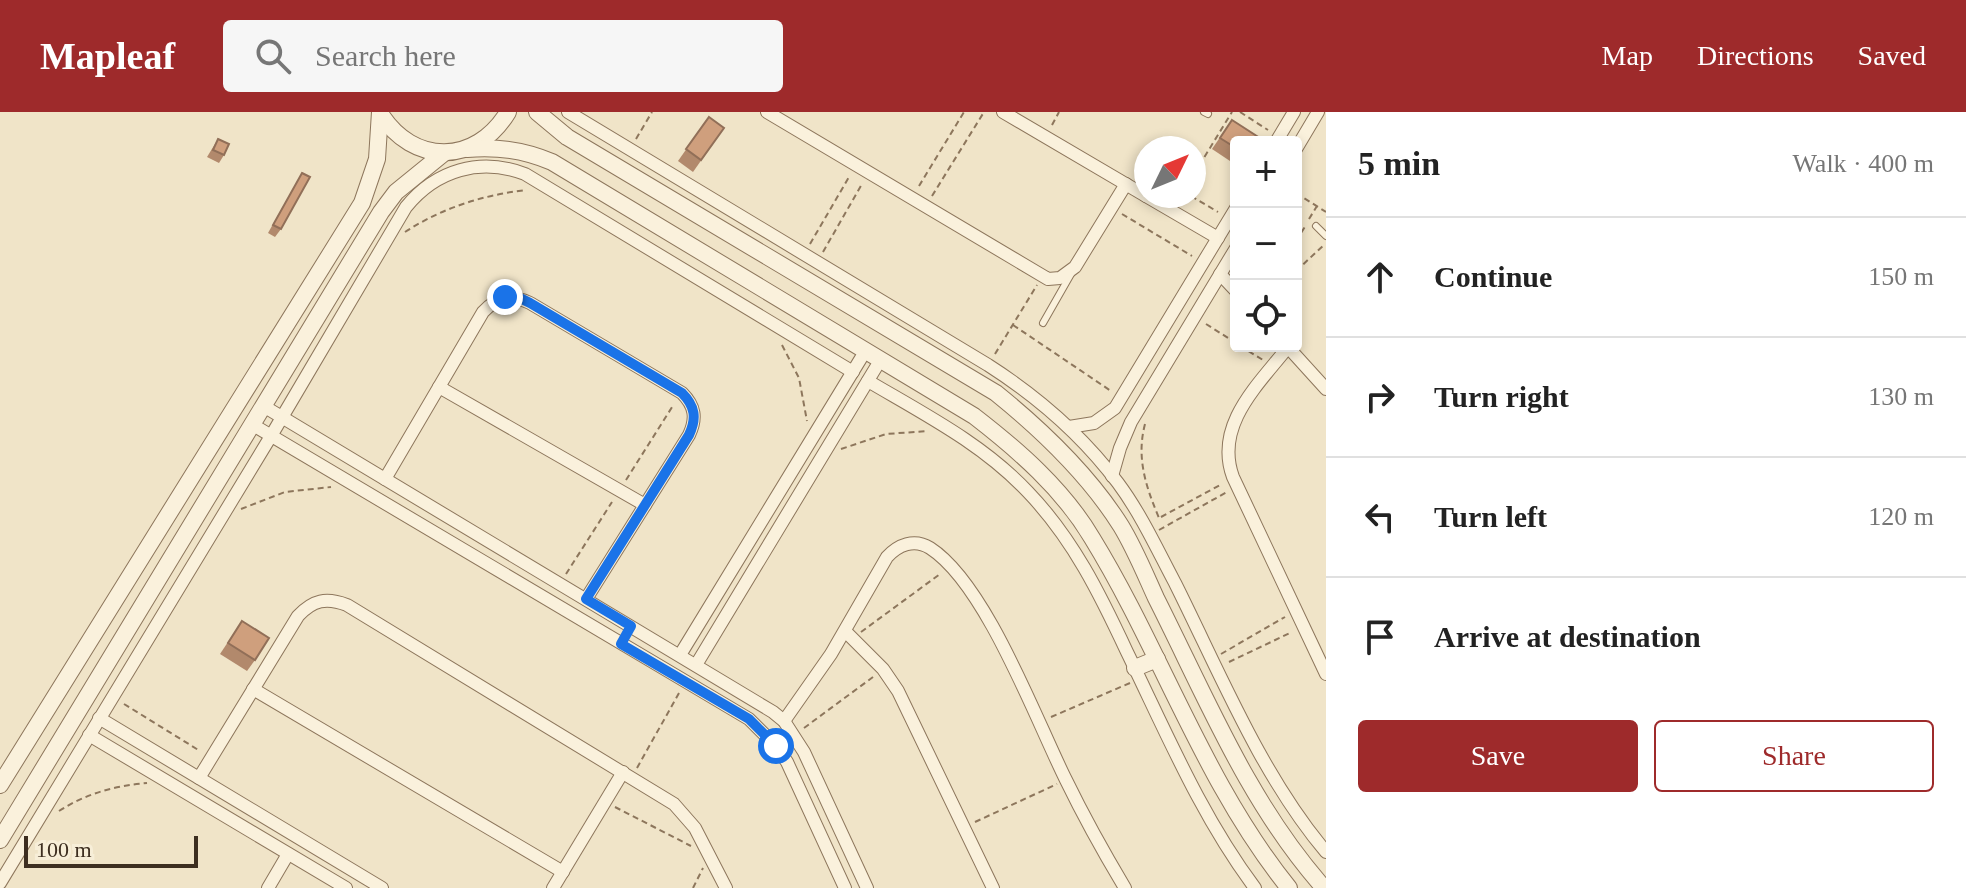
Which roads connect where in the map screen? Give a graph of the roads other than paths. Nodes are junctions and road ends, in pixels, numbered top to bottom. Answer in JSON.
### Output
{"nodes":[{"id":1,"x":380,"y":112,"type":"edge"},
{"id":2,"x":508,"y":112,"type":"edge"},
{"id":3,"x":537,"y":112,"type":"edge"},
{"id":4,"x":568,"y":112,"type":"edge"},
{"id":5,"x":767,"y":112,"type":"edge"},
{"id":6,"x":1003,"y":112,"type":"edge"},
{"id":7,"x":1294,"y":112,"type":"edge"},
{"id":8,"x":1318,"y":112,"type":"edge"},
{"id":9,"x":1026,"y":118,"type":"edge"},
{"id":10,"x":1280,"y":136,"type":"edge"},
{"id":11,"x":1302,"y":139,"type":"edge"},
{"id":12,"x":467,"y":149,"type":"junction"},
{"id":13,"x":444,"y":153,"type":"junction"},
{"id":14,"x":1126,"y":184,"type":"junction"},
{"id":15,"x":1134,"y":189,"type":"edge"},
{"id":16,"x":1167,"y":208,"type":"edge"},
{"id":17,"x":1230,"y":219,"type":"edge"},
{"id":18,"x":1316,"y":226,"type":"dead end"},
{"id":19,"x":1326,"y":236,"type":"edge"},
{"id":20,"x":1218,"y":238,"type":"junction"},
{"id":21,"x":1230,"y":258,"type":"edge"},
{"id":22,"x":1075,"y":267,"type":"junction"},
{"id":23,"x":1220,"y":274,"type":"junction"},
{"id":24,"x":1230,"y":285,"type":"edge"},
{"id":25,"x":1043,"y":323,"type":"dead end"},
{"id":26,"x":866,"y":350,"type":"junction"},
{"id":27,"x":1283,"y":352,"type":"edge"},
{"id":28,"x":1292,"y":352,"type":"edge"},
{"id":29,"x":881,"y":359,"type":"junction"},
{"id":30,"x":853,"y":372,"type":"junction"},
{"id":31,"x":868,"y":381,"type":"junction"},
{"id":32,"x":439,"y":387,"type":"junction"},
{"id":33,"x":1326,"y":389,"type":"edge"},
{"id":34,"x":265,"y":407,"type":"junction"},
{"id":35,"x":281,"y":417,"type":"junction"},
{"id":36,"x":253,"y":425,"type":"junction"},
{"id":37,"x":1069,"y":427,"type":"junction"},
{"id":38,"x":271,"y":436,"type":"junction"},
{"id":39,"x":1079,"y":472,"type":"junction"},
{"id":40,"x":1112,"y":476,"type":"junction"},
{"id":41,"x":385,"y":479,"type":"junction"},
{"id":42,"x":1058,"y":492,"type":"junction"},
{"id":43,"x":645,"y":505,"type":"junction"},
{"id":44,"x":586,"y":599,"type":"junction"},
{"id":45,"x":631,"y":626,"type":"junction"},
{"id":46,"x":849,"y":634,"type":"junction"},
{"id":47,"x":621,"y":644,"type":"junction"},
{"id":48,"x":680,"y":655,"type":"junction"},
{"id":49,"x":1157,"y":659,"type":"junction"},
{"id":50,"x":696,"y":665,"type":"junction"},
{"id":51,"x":1137,"y":673,"type":"junction"},
{"id":52,"x":1326,"y":674,"type":"edge"},
{"id":53,"x":253,"y":689,"type":"junction"},
{"id":54,"x":99,"y":718,"type":"junction"},
{"id":55,"x":784,"y":721,"type":"junction"},
{"id":56,"x":89,"y":735,"type":"junction"},
{"id":57,"x":627,"y":774,"type":"junction"},
{"id":58,"x":199,"y":778,"type":"junction"},
{"id":59,"x":0,"y":785,"type":"edge"},
{"id":60,"x":0,"y":840,"type":"edge"},
{"id":61,"x":1326,"y":852,"type":"edge"},
{"id":62,"x":288,"y":854,"type":"junction"},
{"id":63,"x":563,"y":872,"type":"junction"},
{"id":64,"x":0,"y":883,"type":"edge"},
{"id":65,"x":268,"y":888,"type":"edge"},
{"id":66,"x":346,"y":888,"type":"edge"},
{"id":67,"x":382,"y":888,"type":"edge"},
{"id":68,"x":553,"y":888,"type":"edge"},
{"id":69,"x":726,"y":888,"type":"edge"},
{"id":70,"x":845,"y":888,"type":"edge"},
{"id":71,"x":867,"y":888,"type":"edge"},
{"id":72,"x":993,"y":888,"type":"edge"},
{"id":73,"x":1125,"y":888,"type":"edge"},
{"id":74,"x":1255,"y":888,"type":"edge"},
{"id":75,"x":1289,"y":888,"type":"edge"},
{"id":76,"x":1324,"y":888,"type":"edge"}],
"edges":[{"from":1,"to":13,"type":"street"},
{"from":1,"to":59,"type":"street"},
{"from":2,"to":12,"type":"street"},
{"from":3,"to":39,"type":"street"},
{"from":4,"to":37,"type":"street"},
{"from":5,"to":22,"type":"street"},
{"from":6,"to":9,"type":"street"},
{"from":7,"to":10,"type":"street"},
{"from":8,"to":11,"type":"street"},
{"from":9,"to":14,"type":"street"},
{"from":12,"to":13,"type":"street"},
{"from":12,"to":26,"type":"street"},
{"from":13,"to":34,"type":"street"},
{"from":14,"to":15,"type":"street"},
{"from":14,"to":22,"type":"street"},
{"from":16,"to":20,"type":"street"},
{"from":17,"to":20,"type":"street"},
{"from":18,"to":19,"type":"lane"},
{"from":20,"to":37,"type":"street"},
{"from":21,"to":23,"type":"street"},
{"from":22,"to":25,"type":"lane"},
{"from":23,"to":24,"type":"street"},
{"from":23,"to":40,"type":"street"},
{"from":26,"to":29,"type":"street"},
{"from":26,"to":30,"type":"street"},
{"from":27,"to":52,"type":"street"},
{"from":28,"to":33,"type":"street"},
{"from":29,"to":31,"type":"street"},
{"from":29,"to":42,"type":"street"},
{"from":30,"to":35,"type":"street"},
{"from":30,"to":48,"type":"street"},
{"from":31,"to":50,"type":"street"},
{"from":31,"to":51,"type":"street"},
{"from":32,"to":41,"type":"street"},
{"from":32,"to":43,"type":"street"},
{"from":32,"to":43,"type":"street"},
{"from":34,"to":35,"type":"street"},
{"from":34,"to":36,"type":"street"},
{"from":35,"to":38,"type":"street"},
{"from":35,"to":41,"type":"street"},
{"from":36,"to":38,"type":"street"},
{"from":36,"to":60,"type":"street"},
{"from":37,"to":40,"type":"street"},
{"from":38,"to":47,"type":"street"},
{"from":38,"to":54,"type":"street"},
{"from":39,"to":42,"type":"street"},
{"from":39,"to":76,"type":"street"},
{"from":40,"to":61,"type":"street"},
{"from":41,"to":44,"type":"street"},
{"from":42,"to":49,"type":"street"},
{"from":43,"to":44,"type":"street"},
{"from":44,"to":45,"type":"street"},
{"from":45,"to":47,"type":"street"},
{"from":45,"to":48,"type":"street"},
{"from":46,"to":55,"type":"street"},
{"from":46,"to":72,"type":"street"},
{"from":46,"to":73,"type":"street"},
{"from":47,"to":70,"type":"street"},
{"from":48,"to":50,"type":"street"},
{"from":49,"to":51,"type":"street"},
{"from":49,"to":75,"type":"street"},
{"from":50,"to":55,"type":"street"},
{"from":51,"to":74,"type":"street"},
{"from":53,"to":57,"type":"street"},
{"from":53,"to":58,"type":"street"},
{"from":53,"to":63,"type":"street"},
{"from":54,"to":56,"type":"street"},
{"from":54,"to":58,"type":"street"},
{"from":55,"to":71,"type":"street"},
{"from":56,"to":62,"type":"street"},
{"from":56,"to":64,"type":"street"},
{"from":57,"to":63,"type":"street"},
{"from":57,"to":69,"type":"street"},
{"from":58,"to":67,"type":"street"},
{"from":62,"to":65,"type":"street"},
{"from":62,"to":66,"type":"street"},
{"from":63,"to":68,"type":"street"}]}
